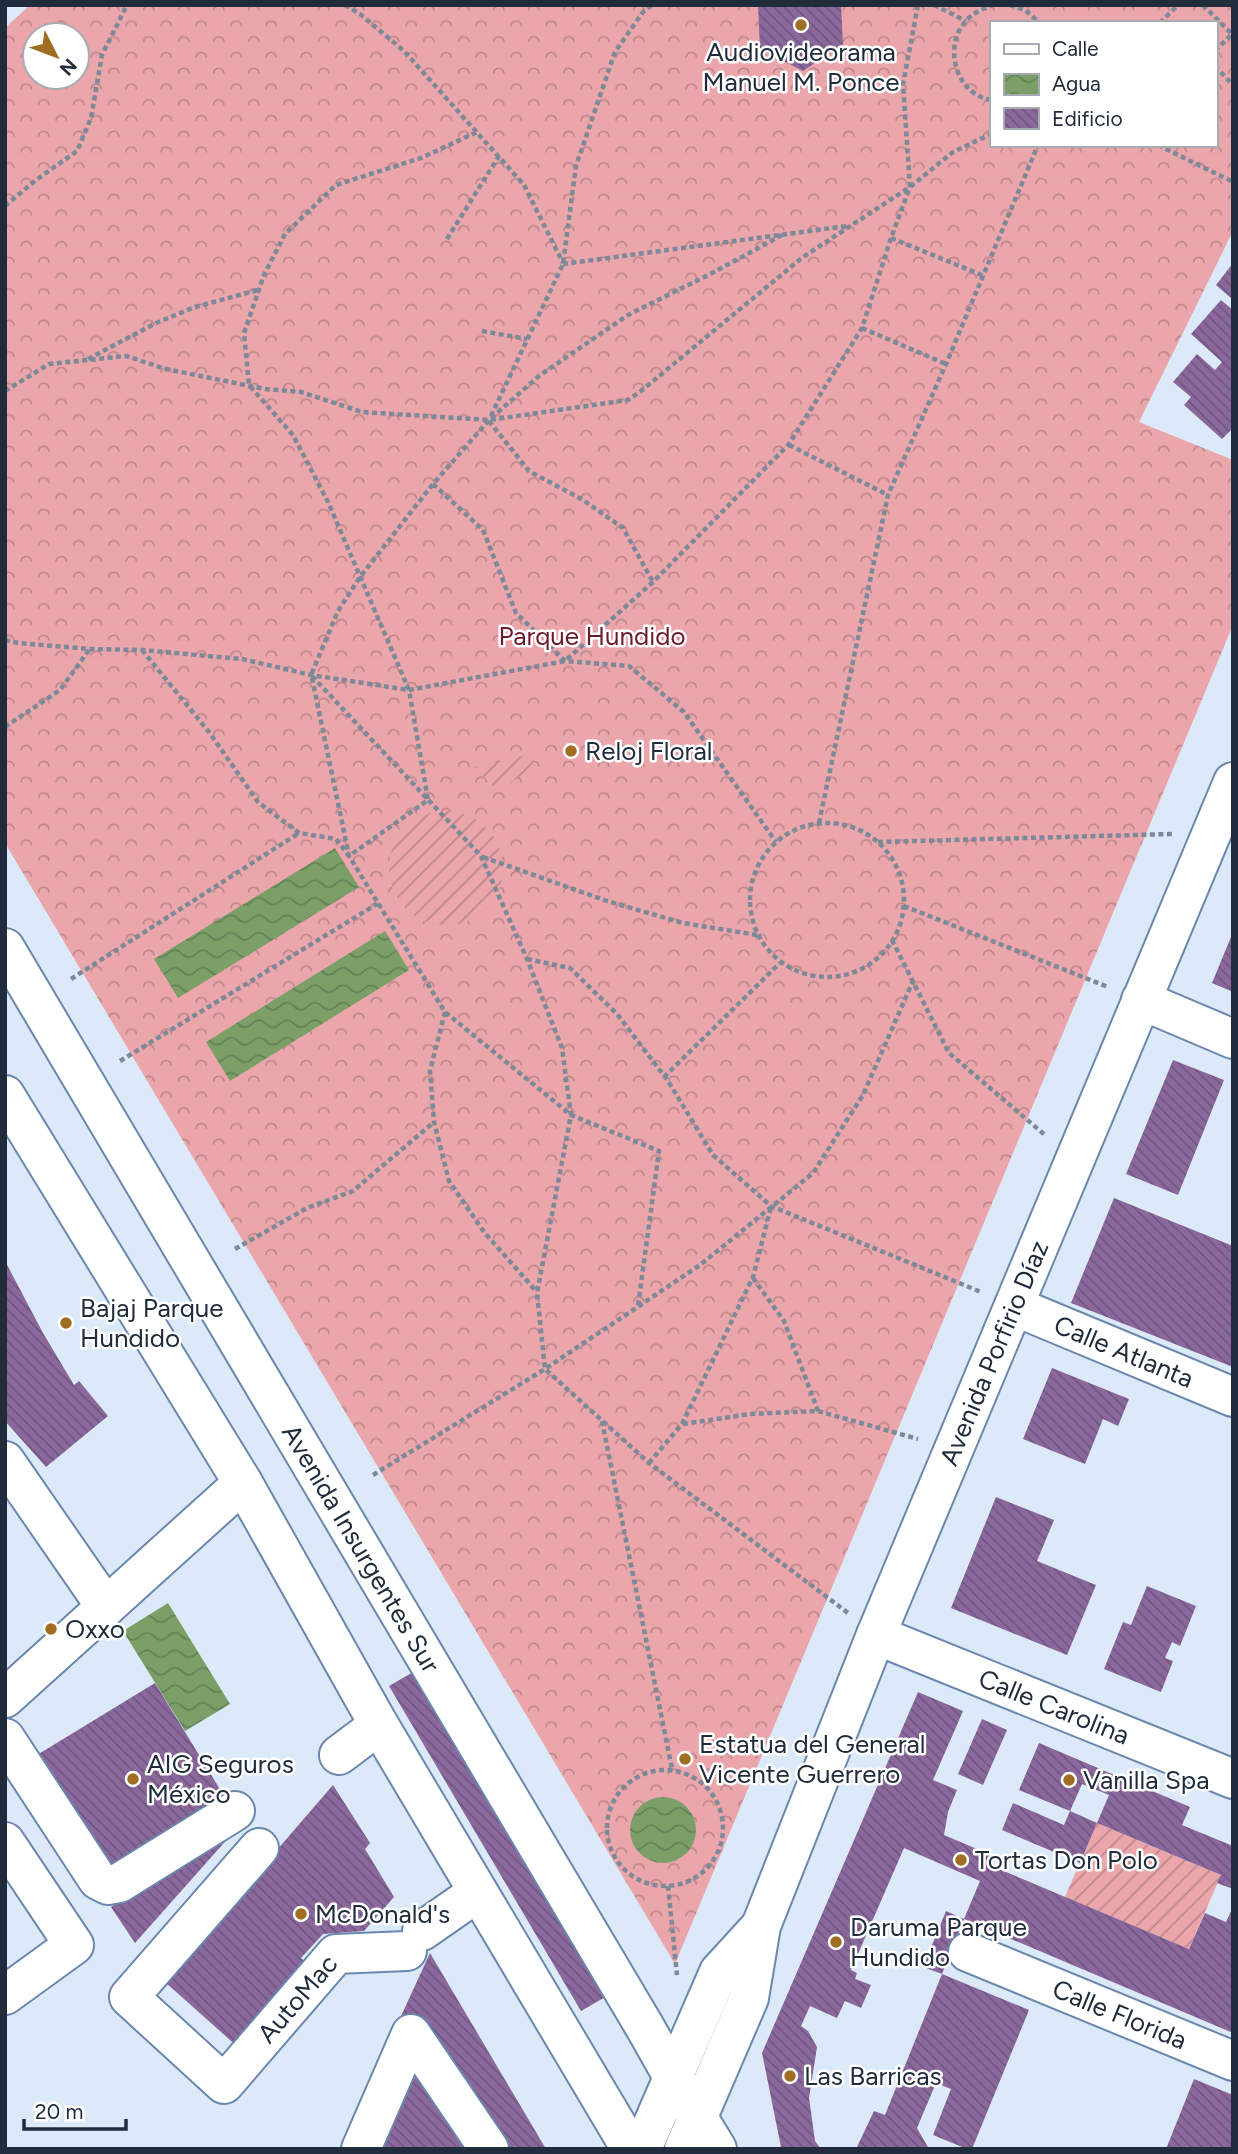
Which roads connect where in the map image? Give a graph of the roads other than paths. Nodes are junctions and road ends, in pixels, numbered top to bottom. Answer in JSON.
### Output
{"nodes":[{"id":1,"x":1233,"y":782,"type":"edge"},
{"id":2,"x":5,"y":948,"type":"edge"},
{"id":3,"x":1142,"y":1000,"type":"junction"},
{"id":4,"x":1233,"y":1039,"type":"edge"},
{"id":5,"x":5,"y":1095,"type":"edge"},
{"id":6,"x":1014,"y":1306,"type":"junction"},
{"id":7,"x":1233,"y":1397,"type":"edge"},
{"id":8,"x":5,"y":1461,"type":"edge"},
{"id":9,"x":243,"y":1483,"type":"junction"},
{"id":10,"x":106,"y":1606,"type":"junction"},
{"id":11,"x":876,"y":1635,"type":"junction"},
{"id":12,"x":5,"y":1698,"type":"edge"},
{"id":13,"x":379,"y":1726,"type":"junction"},
{"id":14,"x":5,"y":1738,"type":"edge"},
{"id":15,"x":339,"y":1755,"type":"dead end"},
{"id":16,"x":1233,"y":1779,"type":"edge"},
{"id":17,"x":235,"y":1811,"type":"dead end"},
{"id":18,"x":5,"y":1842,"type":"edge"},
{"id":19,"x":259,"y":1848,"type":"dead end"},
{"id":20,"x":478,"y":1892,"type":"junction"},
{"id":21,"x":761,"y":1926,"type":"junction"},
{"id":22,"x":968,"y":1952,"type":"dead end"},
{"id":23,"x":5,"y":1995,"type":"edge"},
{"id":24,"x":1233,"y":2061,"type":"edge"},
{"id":25,"x":673,"y":2077,"type":"junction"},
{"id":26,"x":700,"y":2138,"type":"edge"},
{"id":27,"x":360,"y":2149,"type":"edge"},
{"id":28,"x":489,"y":2149,"type":"edge"},
{"id":29,"x":631,"y":2149,"type":"edge"},
{"id":30,"x":642,"y":2149,"type":"edge"}],
"edges":[{"from":1,"to":3,"type":"street","name":"Avenida Porfirio Díaz"},
{"from":2,"to":25,"type":"street","name":"Avenida Insurgentes Sur"},
{"from":3,"to":4,"type":"street"},
{"from":3,"to":6,"type":"street","name":"Avenida Porfirio Díaz"},
{"from":5,"to":9,"type":"street"},
{"from":6,"to":7,"type":"street","name":"Calle Atlanta"},
{"from":6,"to":11,"type":"street","name":"Avenida Porfirio Díaz"},
{"from":8,"to":10,"type":"street"},
{"from":9,"to":10,"type":"street"},
{"from":9,"to":13,"type":"street"},
{"from":10,"to":12,"type":"street"},
{"from":11,"to":16,"type":"street","name":"Calle Carolina"},
{"from":11,"to":21,"type":"street","name":"Avenida Porfirio Díaz"},
{"from":13,"to":15,"type":"street"},
{"from":13,"to":20,"type":"street"},
{"from":14,"to":17,"type":"street"},
{"from":18,"to":23,"type":"street"},
{"from":19,"to":20,"type":"street","name":"AutoMac"},
{"from":20,"to":29,"type":"street"},
{"from":21,"to":25,"type":"street","name":"Avenida Porfirio Díaz"},
{"from":21,"to":26,"type":"street","name":"Avenida Porfirio Díaz"},
{"from":22,"to":24,"type":"street","name":"Calle Florida"},
{"from":25,"to":26,"type":"street","name":"Avenida Insurgentes Sur"},
{"from":25,"to":30,"type":"street","name":"Avenida Porfirio Díaz"},
{"from":27,"to":28,"type":"street"}]}
